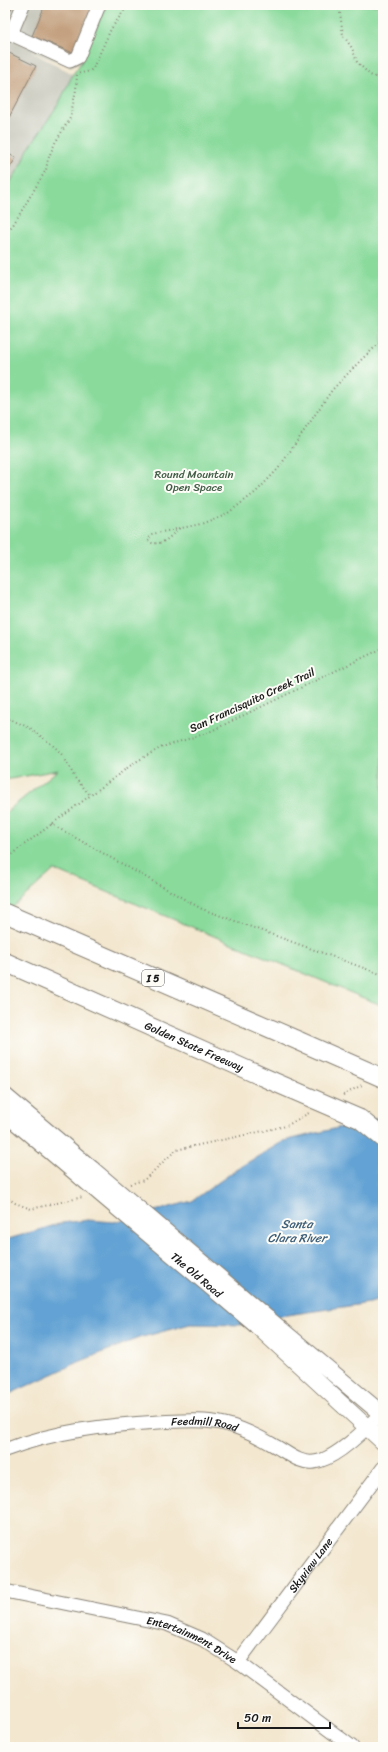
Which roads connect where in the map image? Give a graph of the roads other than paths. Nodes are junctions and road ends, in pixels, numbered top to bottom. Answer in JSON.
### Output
{"nodes":[{"id":1,"x":23,"y":5,"type":"edge"},
{"id":2,"x":99,"y":5,"type":"edge"},
{"id":3,"x":9,"y":24,"type":"edge"},
{"id":4,"x":6,"y":914,"type":"edge"},
{"id":5,"x":5,"y":962,"type":"edge"},
{"id":6,"x":383,"y":1078,"type":"edge"},
{"id":7,"x":5,"y":1096,"type":"edge"},
{"id":8,"x":5,"y":1113,"type":"edge"},
{"id":9,"x":360,"y":1120,"type":"junction"},
{"id":10,"x":383,"y":1129,"type":"edge"},
{"id":11,"x":383,"y":1138,"type":"edge"},
{"id":12,"x":87,"y":1174,"type":"junction"},
{"id":13,"x":261,"y":1321,"type":"junction"},
{"id":14,"x":382,"y":1414,"type":"edge"},
{"id":15,"x":368,"y":1427,"type":"junction"},
{"id":16,"x":383,"y":1442,"type":"edge"},
{"id":17,"x":5,"y":1450,"type":"edge"},
{"id":18,"x":383,"y":1468,"type":"edge"},
{"id":19,"x":5,"y":1591,"type":"edge"},
{"id":20,"x":238,"y":1662,"type":"junction"},
{"id":21,"x":352,"y":1747,"type":"edge"}],
"edges":[{"from":1,"to":3,"type":"street"},
{"from":2,"to":3,"type":"street"},
{"from":4,"to":6,"type":"highway","number":"I 5","bridge":true},
{"from":5,"to":9,"type":"highway","name":"Golden State Freeway","bridge":true},
{"from":7,"to":12,"type":"main road","name":"The Old Road"},
{"from":8,"to":12,"type":"main road","name":"The Old Road"},
{"from":9,"to":10,"type":"highway","name":"Golden State Freeway"},
{"from":9,"to":11,"type":"highway"},
{"from":12,"to":13,"type":"main road","name":"The Old Road","bridge":true},
{"from":13,"to":14,"type":"main road","name":"The Old Road"},
{"from":13,"to":15,"type":"main road","name":"The Old Road"},
{"from":14,"to":15,"type":"street","name":"Feedmill Road"},
{"from":15,"to":16,"type":"main road","name":"The Old Road"},
{"from":15,"to":17,"type":"street","name":"Feedmill Road"},
{"from":18,"to":20,"type":"street","name":"Skyview Lane"},
{"from":19,"to":20,"type":"street","name":"Entertainment Drive"},
{"from":20,"to":21,"type":"street","name":"Entertainment Drive"}]}
